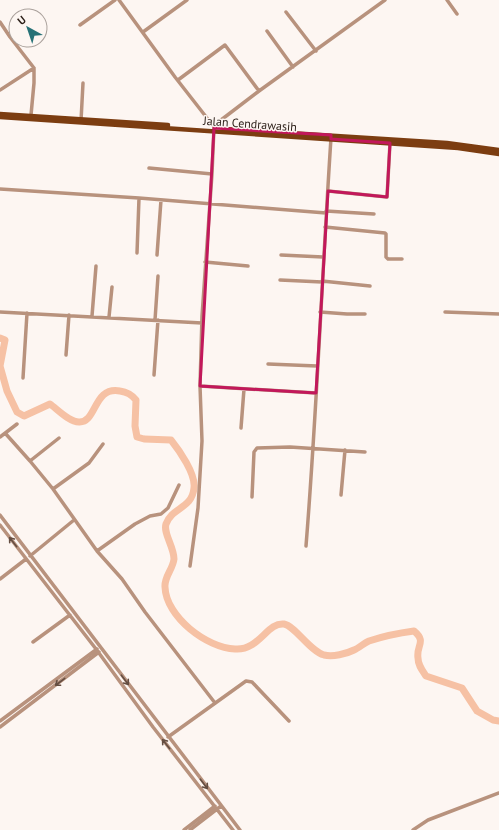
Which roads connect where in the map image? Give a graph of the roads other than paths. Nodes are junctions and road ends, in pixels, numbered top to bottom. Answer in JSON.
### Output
{"nodes":[{"id":1,"x":115,"y":0,"type":"edge"},
{"id":2,"x":119,"y":0,"type":"edge"},
{"id":3,"x":187,"y":0,"type":"edge"},
{"id":4,"x":385,"y":0,"type":"edge"},
{"id":5,"x":447,"y":0,"type":"edge"},
{"id":6,"x":286,"y":12,"type":"dead end"},
{"id":7,"x":457,"y":14,"type":"dead end"},
{"id":8,"x":0,"y":22,"type":"edge"},
{"id":9,"x":80,"y":25,"type":"dead end"},
{"id":10,"x":267,"y":31,"type":"dead end"},
{"id":11,"x":143,"y":32,"type":"junction"},
{"id":12,"x":316,"y":51,"type":"junction"},
{"id":13,"x":293,"y":67,"type":"junction"},
{"id":14,"x":34,"y":68,"type":"junction"},
{"id":15,"x":178,"y":80,"type":"junction"},
{"id":16,"x":83,"y":83,"type":"dead end"},
{"id":17,"x":0,"y":90,"type":"edge"},
{"id":18,"x":259,"y":91,"type":"junction"},
{"id":19,"x":0,"y":114,"type":"edge"},
{"id":20,"x":31,"y":115,"type":"junction"},
{"id":21,"x":19,"y":116,"type":"junction"},
{"id":22,"x":0,"y":117,"type":"edge"},
{"id":23,"x":81,"y":120,"type":"junction"},
{"id":24,"x":214,"y":129,"type":"junction"},
{"id":25,"x":331,"y":137,"type":"junction"},
{"id":26,"x":390,"y":143,"type":"junction"},
{"id":27,"x":499,"y":150,"type":"edge"},
{"id":28,"x":499,"y":154,"type":"edge"},
{"id":29,"x":149,"y":168,"type":"dead end"},
{"id":30,"x":212,"y":174,"type":"junction"},
{"id":31,"x":0,"y":189,"type":"edge"},
{"id":32,"x":328,"y":192,"type":"junction"},
{"id":33,"x":139,"y":198,"type":"junction"},
{"id":34,"x":160,"y":200,"type":"junction"},
{"id":35,"x":210,"y":204,"type":"junction"},
{"id":36,"x":326,"y":212,"type":"junction"},
{"id":37,"x":374,"y":214,"type":"dead end"},
{"id":38,"x":325,"y":227,"type":"junction"},
{"id":39,"x":137,"y":253,"type":"dead end"},
{"id":40,"x":157,"y":255,"type":"dead end"},
{"id":41,"x":281,"y":255,"type":"dead end"},
{"id":42,"x":323,"y":257,"type":"junction"},
{"id":43,"x":402,"y":259,"type":"dead end"},
{"id":44,"x":205,"y":262,"type":"junction"},
{"id":45,"x":96,"y":266,"type":"dead end"},
{"id":46,"x":248,"y":266,"type":"dead end"},
{"id":47,"x":158,"y":276,"type":"dead end"},
{"id":48,"x":280,"y":280,"type":"dead end"},
{"id":49,"x":322,"y":281,"type":"junction"},
{"id":50,"x":370,"y":286,"type":"dead end"},
{"id":51,"x":112,"y":287,"type":"dead end"},
{"id":52,"x":0,"y":312,"type":"edge"},
{"id":53,"x":320,"y":312,"type":"junction"},
{"id":54,"x":445,"y":312,"type":"dead end"},
{"id":55,"x":26,"y":313,"type":"junction"},
{"id":56,"x":365,"y":314,"type":"dead end"},
{"id":57,"x":499,"y":314,"type":"edge"},
{"id":58,"x":69,"y":315,"type":"junction"},
{"id":59,"x":92,"y":316,"type":"junction"},
{"id":60,"x":109,"y":317,"type":"junction"},
{"id":61,"x":157,"y":320,"type":"junction"},
{"id":62,"x":202,"y":323,"type":"junction"},
{"id":63,"x":66,"y":355,"type":"dead end"},
{"id":64,"x":268,"y":364,"type":"dead end"},
{"id":65,"x":317,"y":366,"type":"junction"},
{"id":66,"x":154,"y":376,"type":"dead end"},
{"id":67,"x":23,"y":378,"type":"dead end"},
{"id":68,"x":200,"y":386,"type":"junction"},
{"id":69,"x":244,"y":389,"type":"junction"},
{"id":70,"x":316,"y":393,"type":"junction"},
{"id":71,"x":17,"y":424,"type":"dead end"},
{"id":72,"x":241,"y":428,"type":"dead end"},
{"id":73,"x":5,"y":433,"type":"junction"},
{"id":74,"x":0,"y":437,"type":"edge"},
{"id":75,"x":59,"y":438,"type":"dead end"},
{"id":76,"x":103,"y":444,"type":"dead end"},
{"id":77,"x":313,"y":448,"type":"junction"},
{"id":78,"x":345,"y":450,"type":"junction"},
{"id":79,"x":365,"y":452,"type":"dead end"},
{"id":80,"x":30,"y":461,"type":"junction"},
{"id":81,"x":179,"y":485,"type":"dead end"},
{"id":82,"x":53,"y":489,"type":"junction"},
{"id":83,"x":341,"y":495,"type":"dead end"},
{"id":84,"x":252,"y":497,"type":"dead end"},
{"id":85,"x":0,"y":516,"type":"edge"},
{"id":86,"x":74,"y":520,"type":"junction"},
{"id":87,"x":0,"y":525,"type":"edge"},
{"id":88,"x":306,"y":546,"type":"dead end"},
{"id":89,"x":97,"y":551,"type":"junction"},
{"id":90,"x":30,"y":556,"type":"junction"},
{"id":91,"x":26,"y":559,"type":"junction"},
{"id":92,"x":190,"y":566,"type":"dead end"},
{"id":93,"x":0,"y":579,"type":"edge"},
{"id":94,"x":70,"y":615,"type":"junction"},
{"id":95,"x":33,"y":642,"type":"dead end"},
{"id":96,"x":99,"y":650,"type":"junction"},
{"id":97,"x":215,"y":703,"type":"junction"},
{"id":98,"x":0,"y":721,"type":"edge"},
{"id":99,"x":289,"y":722,"type":"dead end"},
{"id":100,"x":0,"y":727,"type":"edge"},
{"id":101,"x":168,"y":737,"type":"junction"},
{"id":102,"x":499,"y":793,"type":"edge"},
{"id":103,"x":220,"y":805,"type":"junction"},
{"id":104,"x":216,"y":808,"type":"junction"},
{"id":105,"x":184,"y":830,"type":"edge"},
{"id":106,"x":190,"y":830,"type":"edge"},
{"id":107,"x":232,"y":830,"type":"edge"},
{"id":108,"x":240,"y":830,"type":"edge"},
{"id":109,"x":413,"y":830,"type":"edge"}],
"edges":[{"from":1,"to":9,"type":"street"},
{"from":2,"to":11,"type":"street"},
{"from":3,"to":11,"type":"street"},
{"from":4,"to":12,"type":"street"},
{"from":5,"to":7,"type":"street"},
{"from":6,"to":12,"type":"street"},
{"from":8,"to":14,"type":"street"},
{"from":10,"to":13,"type":"street"},
{"from":11,"to":15,"type":"street"},
{"from":12,"to":13,"type":"street"},
{"from":13,"to":18,"type":"street"},
{"from":14,"to":17,"type":"street"},
{"from":14,"to":20,"type":"street"},
{"from":15,"to":18,"type":"street"},
{"from":15,"to":24,"type":"street"},
{"from":16,"to":23,"type":"street"},
{"from":18,"to":24,"type":"street"},
{"from":19,"to":21,"type":"main road","name":"Jalan Cendrawasih"},
{"from":20,"to":21,"type":"main road","name":"Jalan Cendrawasih"},
{"from":20,"to":23,"type":"main road","name":"Jalan Cendrawasih"},
{"from":21,"to":22,"type":"main road","name":"Jalan Cendrawasih"},
{"from":21,"to":23,"type":"main road","name":"Jalan Cendrawasih"},
{"from":23,"to":24,"type":"main road","name":"Jalan Cendrawasih"},
{"from":24,"to":25,"type":"main road","name":"Jalan Cendrawasih"},
{"from":24,"to":30,"type":"street"},
{"from":25,"to":26,"type":"main road","name":"Jalan Cendrawasih"},
{"from":25,"to":27,"type":"main road","name":"Jalan Cendrawasih"},
{"from":25,"to":32,"type":"street"},
{"from":26,"to":28,"type":"main road","name":"Jalan Cendrawasih"},
{"from":26,"to":32,"type":"street"},
{"from":29,"to":30,"type":"street"},
{"from":30,"to":35,"type":"street"},
{"from":31,"to":33,"type":"street"},
{"from":32,"to":36,"type":"street"},
{"from":33,"to":34,"type":"street"},
{"from":33,"to":39,"type":"street"},
{"from":34,"to":35,"type":"street"},
{"from":34,"to":40,"type":"street"},
{"from":35,"to":36,"type":"street"},
{"from":35,"to":44,"type":"street"},
{"from":36,"to":37,"type":"street"},
{"from":36,"to":38,"type":"street"},
{"from":38,"to":42,"type":"street"},
{"from":38,"to":43,"type":"street"},
{"from":41,"to":42,"type":"street"},
{"from":42,"to":49,"type":"street"},
{"from":44,"to":46,"type":"street"},
{"from":44,"to":62,"type":"street"},
{"from":45,"to":59,"type":"street"},
{"from":47,"to":61,"type":"street"},
{"from":48,"to":49,"type":"street"},
{"from":49,"to":50,"type":"street"},
{"from":49,"to":53,"type":"street"},
{"from":51,"to":60,"type":"street"},
{"from":52,"to":55,"type":"street"},
{"from":53,"to":56,"type":"street"},
{"from":53,"to":65,"type":"street"},
{"from":54,"to":57,"type":"street"},
{"from":55,"to":58,"type":"street"},
{"from":55,"to":67,"type":"street"},
{"from":58,"to":59,"type":"street"},
{"from":58,"to":63,"type":"street"},
{"from":59,"to":60,"type":"street"},
{"from":60,"to":61,"type":"street"},
{"from":61,"to":62,"type":"street"},
{"from":61,"to":66,"type":"street"},
{"from":62,"to":68,"type":"street"},
{"from":64,"to":65,"type":"street"},
{"from":65,"to":70,"type":"street"},
{"from":68,"to":69,"type":"street"},
{"from":68,"to":92,"type":"street"},
{"from":69,"to":70,"type":"street"},
{"from":69,"to":72,"type":"street"},
{"from":70,"to":77,"type":"street"},
{"from":71,"to":73,"type":"street"},
{"from":73,"to":74,"type":"street"},
{"from":73,"to":80,"type":"street"},
{"from":75,"to":80,"type":"street"},
{"from":76,"to":82,"type":"street"},
{"from":77,"to":78,"type":"street"},
{"from":77,"to":84,"type":"street"},
{"from":77,"to":88,"type":"street"},
{"from":78,"to":79,"type":"street"},
{"from":78,"to":83,"type":"street"},
{"from":80,"to":82,"type":"street"},
{"from":81,"to":89,"type":"street"},
{"from":82,"to":86,"type":"street"},
{"from":85,"to":90,"type":"street"},
{"from":86,"to":89,"type":"street"},
{"from":86,"to":90,"type":"street"},
{"from":91,"to":87,"type":"street","one_way":true},
{"from":89,"to":97,"type":"street"},
{"from":90,"to":96,"type":"street"},
{"from":91,"to":93,"type":"street"},
{"from":91,"to":94,"type":"street"},
{"from":94,"to":95,"type":"street"},
{"from":94,"to":96,"type":"street"},
{"from":96,"to":98,"type":"street"},
{"from":96,"to":100,"type":"street","one_way":true},
{"from":96,"to":101,"type":"street","one_way":true},
{"from":104,"to":96,"type":"street","one_way":true},
{"from":97,"to":99,"type":"street"},
{"from":97,"to":101,"type":"street"},
{"from":101,"to":103,"type":"street","one_way":true},
{"from":102,"to":109,"type":"street"},
{"from":103,"to":104,"type":"street"},
{"from":103,"to":108,"type":"street"},
{"from":104,"to":105,"type":"street"},
{"from":104,"to":106,"type":"street"},
{"from":104,"to":107,"type":"street"}]}
